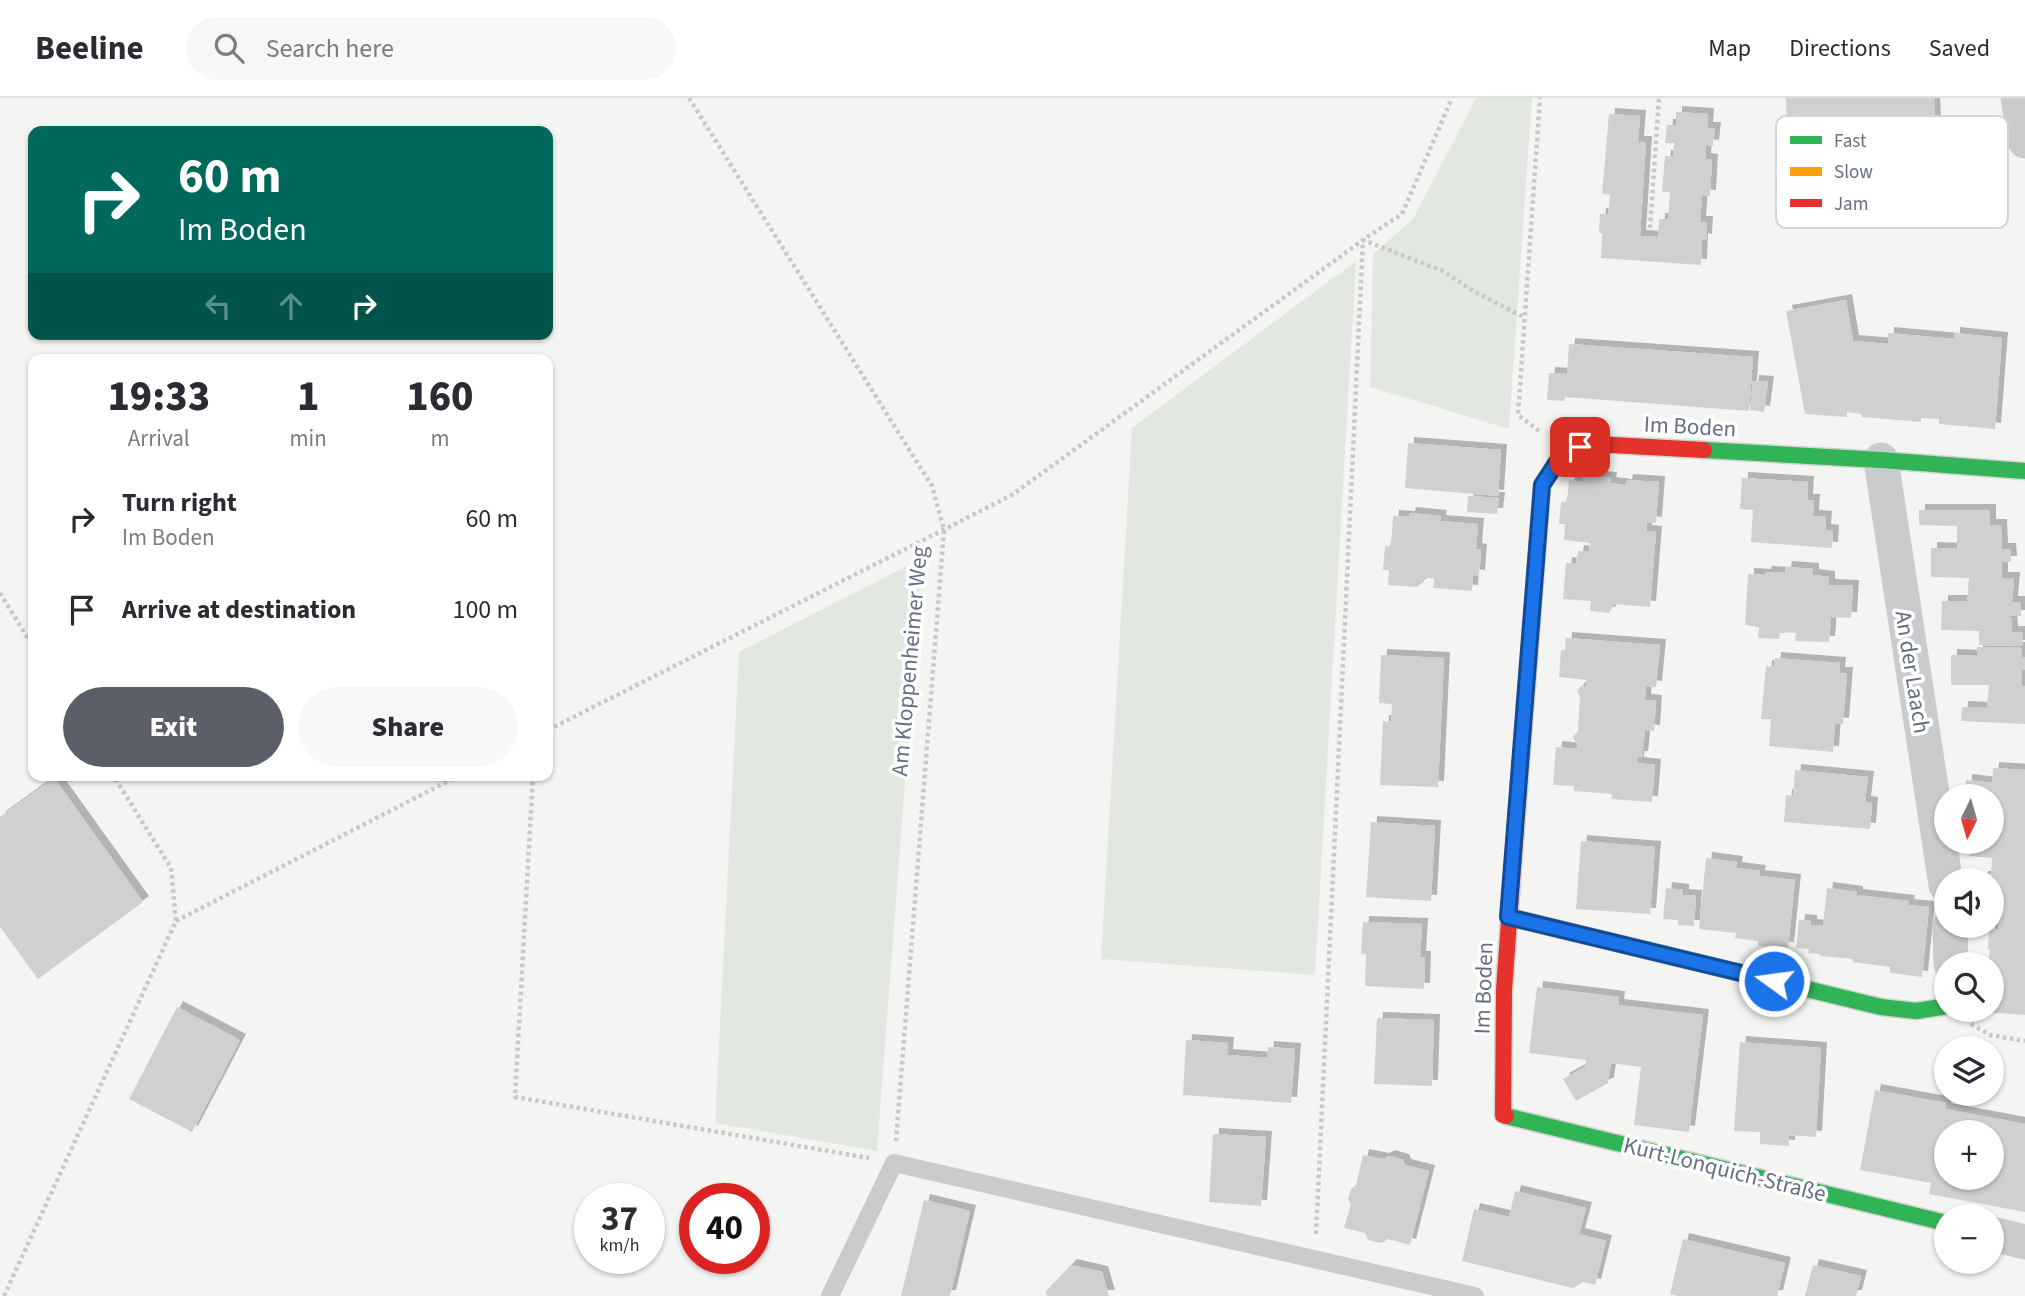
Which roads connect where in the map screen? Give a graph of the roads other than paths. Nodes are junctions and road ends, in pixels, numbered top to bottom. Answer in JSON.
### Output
{"nodes":[{"id":1,"x":2018,"y":98,"type":"edge"},
{"id":2,"x":2025,"y":141,"type":"edge"},
{"id":3,"x":1881,"y":460,"type":"junction"},
{"id":4,"x":2025,"y":471,"type":"edge"},
{"id":5,"x":1943,"y":868,"type":"edge"},
{"id":6,"x":1508,"y":917,"type":"junction"},
{"id":7,"x":1934,"y":1009,"type":"edge"},
{"id":8,"x":1503,"y":1115,"type":"joint"},
{"id":9,"x":1934,"y":1220,"type":"edge"},
{"id":10,"x":2004,"y":1237,"type":"edge"},
{"id":11,"x":2025,"y":1242,"type":"edge"},
{"id":12,"x":830,"y":1296,"type":"edge"},
{"id":13,"x":1475,"y":1296,"type":"edge"}],
"edges":[{"from":1,"to":2,"type":"street"},
{"from":3,"to":4,"type":"street","name":"Im Boden"},
{"from":3,"to":5,"type":"street","name":"An der Laach"},
{"from":3,"to":6,"type":"street","name":"Im Boden"},
{"from":6,"to":7,"type":"street"},
{"from":6,"to":8,"type":"street","name":"Im Boden"},
{"from":8,"to":9,"type":"street","name":"Kurt-Lonquich-Straße"},
{"from":10,"to":11,"type":"street"},
{"from":12,"to":13,"type":"lane"}]}
